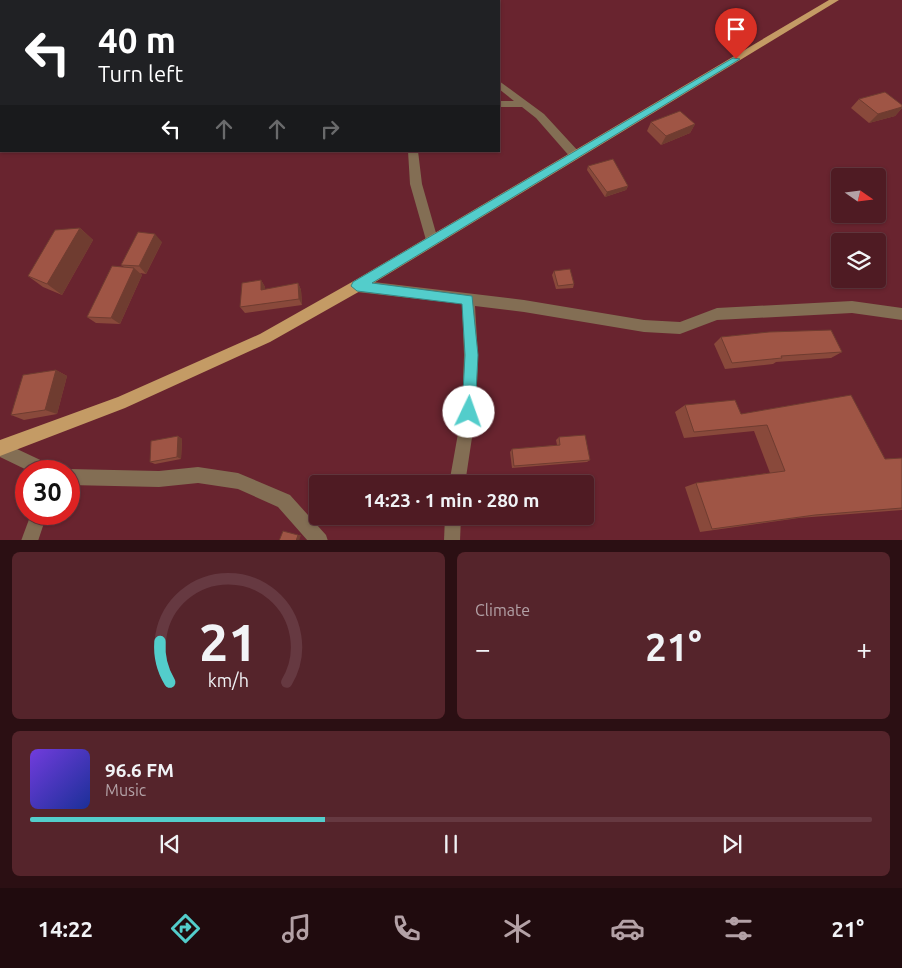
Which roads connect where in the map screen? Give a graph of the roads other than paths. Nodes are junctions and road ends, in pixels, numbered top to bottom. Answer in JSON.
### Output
{"nodes":[{"id":1,"x":835,"y":0,"type":"edge"},
{"id":2,"x":500,"y":85,"type":"edge"},
{"id":3,"x":500,"y":104,"type":"edge"},
{"id":4,"x":524,"y":104,"type":"junction"},
{"id":5,"x":413,"y":152,"type":"edge"},
{"id":6,"x":575,"y":155,"type":"junction"},
{"id":7,"x":432,"y":240,"type":"junction"},
{"id":8,"x":357,"y":286,"type":"junction"},
{"id":9,"x":468,"y":300,"type":"junction"},
{"id":10,"x":902,"y":314,"type":"edge"},
{"id":11,"x":0,"y":449,"type":"edge"},
{"id":12,"x":22,"y":460,"type":"edge"},
{"id":13,"x":458,"y":475,"type":"edge"},
{"id":14,"x":80,"y":477,"type":"edge"},
{"id":15,"x":35,"y":525,"type":"edge"},
{"id":16,"x":453,"y":525,"type":"edge"},
{"id":17,"x":321,"y":539,"type":"edge"},
{"id":18,"x":29,"y":540,"type":"edge"},
{"id":19,"x":452,"y":540,"type":"edge"}],
"edges":[{"from":1,"to":6,"type":"main road"},
{"from":2,"to":4,"type":"street"},
{"from":3,"to":4,"type":"street"},
{"from":4,"to":6,"type":"street"},
{"from":5,"to":7,"type":"street"},
{"from":6,"to":7,"type":"main road"},
{"from":7,"to":8,"type":"main road"},
{"from":8,"to":9,"type":"street"},
{"from":8,"to":11,"type":"main road"},
{"from":9,"to":10,"type":"street"},
{"from":9,"to":13,"type":"street"},
{"from":11,"to":12,"type":"street"},
{"from":14,"to":17,"type":"street"},
{"from":15,"to":18,"type":"street"},
{"from":16,"to":19,"type":"street"}]}
